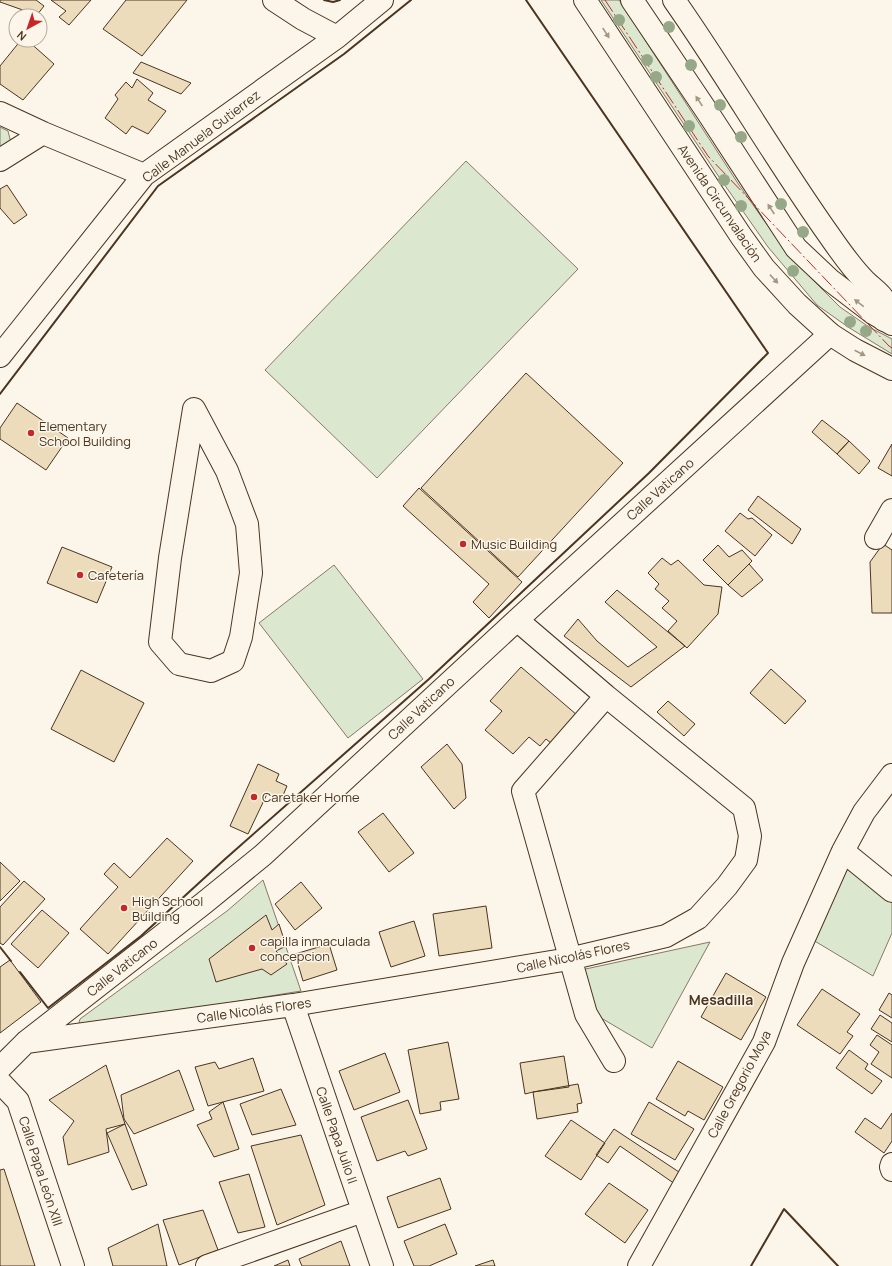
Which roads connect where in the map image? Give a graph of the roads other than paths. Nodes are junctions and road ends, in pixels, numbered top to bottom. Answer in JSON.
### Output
{"nodes":[{"id":1,"x":274,"y":0,"type":"edge"},
{"id":2,"x":382,"y":0,"type":"edge"},
{"id":3,"x":585,"y":0,"type":"edge"},
{"id":4,"x":632,"y":0,"type":"edge"},
{"id":5,"x":674,"y":0,"type":"edge"},
{"id":6,"x":337,"y":36,"type":"junction"},
{"id":7,"x":0,"y":113,"type":"edge"},
{"id":8,"x":43,"y":133,"type":"junction"},
{"id":9,"x":0,"y":160,"type":"edge"},
{"id":10,"x":144,"y":175,"type":"junction"},
{"id":11,"x":888,"y":322,"type":"edge"},
{"id":12,"x":830,"y":334,"type":"junction"},
{"id":13,"x":0,"y":356,"type":"edge"},
{"id":14,"x":892,"y":369,"type":"edge"},
{"id":15,"x":194,"y":409,"type":"joint"},
{"id":16,"x":892,"y":510,"type":"edge"},
{"id":17,"x":876,"y":538,"type":"dead end"},
{"id":18,"x":517,"y":620,"type":"junction"},
{"id":19,"x":606,"y":696,"type":"junction"},
{"id":20,"x":892,"y":775,"type":"edge"},
{"id":21,"x":843,"y":851,"type":"junction"},
{"id":22,"x":892,"y":890,"type":"edge"},
{"id":23,"x":569,"y":959,"type":"junction"},
{"id":24,"x":293,"y":1004,"type":"junction"},
{"id":25,"x":26,"y":1042,"type":"junction"},
{"id":26,"x":614,"y":1061,"type":"dead end"},
{"id":27,"x":0,"y":1068,"type":"edge"},
{"id":28,"x":0,"y":1082,"type":"edge"},
{"id":29,"x":892,"y":1164,"type":"edge"},
{"id":30,"x":892,"y":1170,"type":"edge"},
{"id":31,"x":363,"y":1211,"type":"junction"},
{"id":32,"x":73,"y":1266,"type":"edge"},
{"id":33,"x":207,"y":1266,"type":"edge"},
{"id":34,"x":382,"y":1266,"type":"edge"},
{"id":35,"x":639,"y":1266,"type":"edge"}],
"edges":[{"from":1,"to":6,"type":"main road"},
{"from":2,"to":6,"type":"main road","name":"Calle Manuela Gutierrez"},
{"from":3,"to":12,"type":"main road","name":"Avenida Circunvalación","one_way":true},
{"from":11,"to":4,"type":"main road","one_way":true},
{"from":5,"to":11,"type":"main road"},
{"from":6,"to":10,"type":"main road","name":"Calle Manuela Gutierrez"},
{"from":7,"to":8,"type":"main road"},
{"from":8,"to":9,"type":"main road"},
{"from":8,"to":10,"type":"main road"},
{"from":10,"to":13,"type":"main road","name":"Calle Manuela Gutierrez"},
{"from":12,"to":14,"type":"main road","name":"Avenida Circunvalación","one_way":true},
{"from":12,"to":18,"type":"main road","name":"Calle Vaticano"},
{"from":15,"to":15,"type":"main road"},
{"from":16,"to":17,"type":"main road"},
{"from":18,"to":19,"type":"main road","name":"Calle Nicolás Flores"},
{"from":18,"to":25,"type":"main road","name":"Calle Vaticano"},
{"from":19,"to":23,"type":"main road"},
{"from":19,"to":23,"type":"main road","name":"Calle Nicolás Flores"},
{"from":20,"to":21,"type":"main road"},
{"from":21,"to":22,"type":"main road"},
{"from":21,"to":35,"type":"main road","name":"Calle Gregorio Moya"},
{"from":23,"to":24,"type":"main road","name":"Calle Nicolás Flores"},
{"from":23,"to":26,"type":"main road"},
{"from":24,"to":25,"type":"main road","name":"Calle Nicolás Flores"},
{"from":24,"to":31,"type":"main road","name":"Calle Papa Julio II"},
{"from":25,"to":27,"type":"main road","name":"Calle Vaticano"},
{"from":28,"to":32,"type":"main road","name":"Calle Papa León XIII"},
{"from":29,"to":30,"type":"main road"},
{"from":31,"to":33,"type":"main road"},
{"from":31,"to":34,"type":"main road","name":"Calle Papa Julio II"}]}
